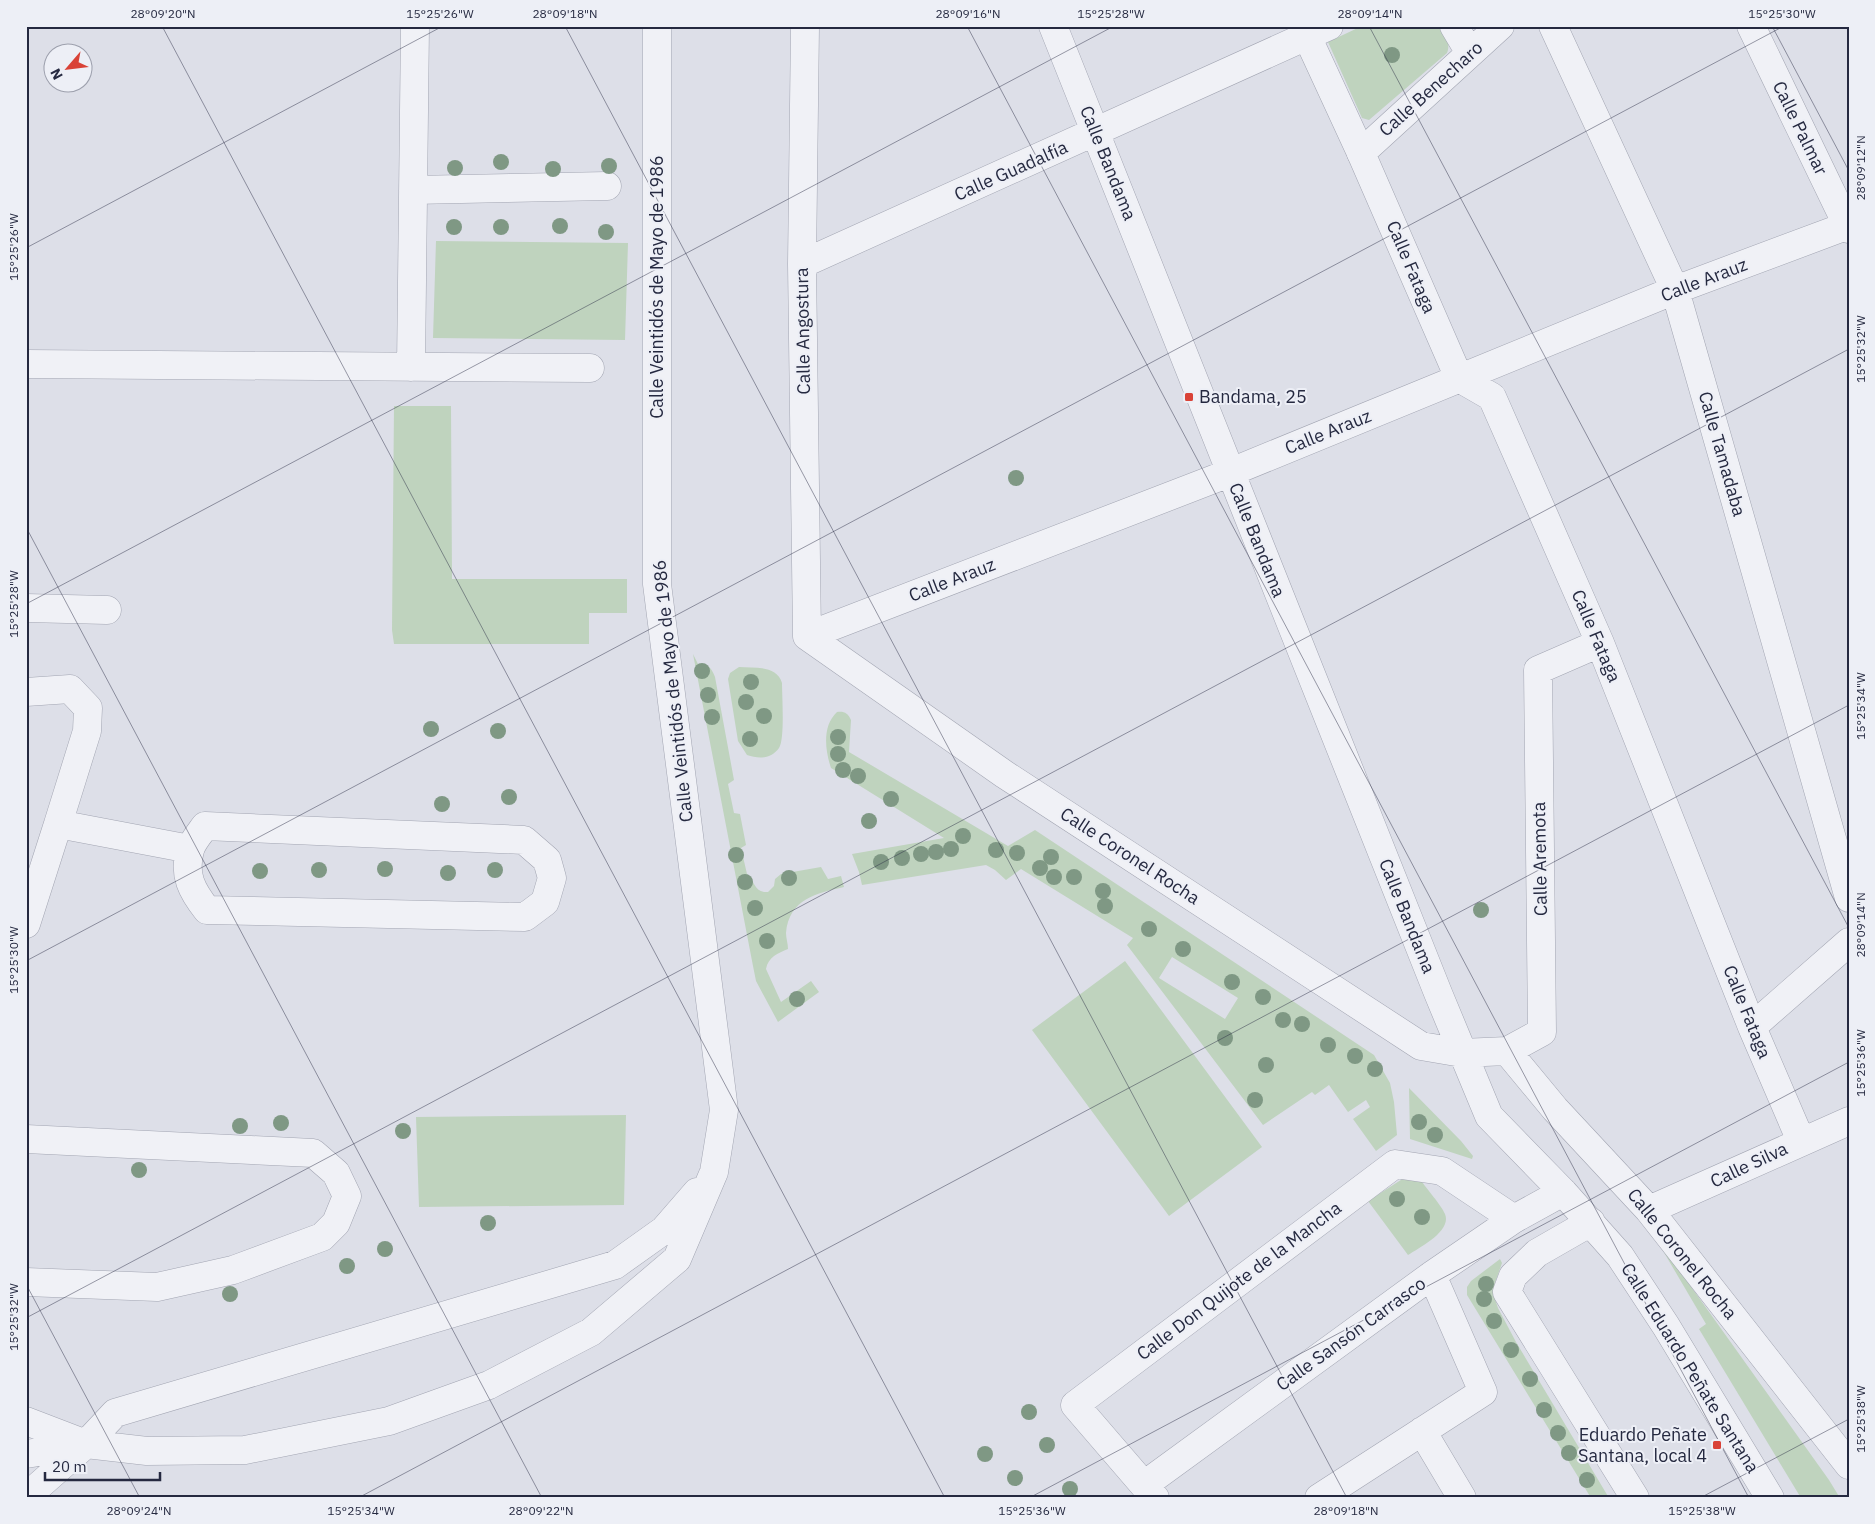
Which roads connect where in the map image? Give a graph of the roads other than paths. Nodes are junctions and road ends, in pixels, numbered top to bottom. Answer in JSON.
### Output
{"nodes":[{"id":1,"x":415,"y":26,"type":"edge"},
{"id":2,"x":657,"y":26,"type":"edge"},
{"id":3,"x":805,"y":26,"type":"edge"},
{"id":4,"x":1053,"y":26,"type":"edge"},
{"id":5,"x":1454,"y":26,"type":"edge"},
{"id":6,"x":1500,"y":26,"type":"edge"},
{"id":7,"x":1553,"y":26,"type":"edge"},
{"id":8,"x":1751,"y":26,"type":"edge"},
{"id":9,"x":1318,"y":31,"type":"edge"},
{"id":10,"x":1470,"y":53,"type":"junction"},
{"id":11,"x":1096,"y":132,"type":"junction"},
{"id":12,"x":1361,"y":153,"type":"junction"},
{"id":13,"x":608,"y":186,"type":"dead end"},
{"id":14,"x":413,"y":190,"type":"junction"},
{"id":15,"x":1848,"y":227,"type":"edge"},
{"id":16,"x":802,"y":264,"type":"junction"},
{"id":17,"x":1675,"y":290,"type":"junction"},
{"id":18,"x":26,"y":364,"type":"edge"},
{"id":19,"x":411,"y":367,"type":"junction"},
{"id":20,"x":590,"y":368,"type":"dead end"},
{"id":21,"x":1459,"y":378,"type":"junction"},
{"id":22,"x":1231,"y":472,"type":"junction"},
{"id":23,"x":26,"y":608,"type":"edge"},
{"id":24,"x":106,"y":610,"type":"dead end"},
{"id":25,"x":807,"y":636,"type":"junction"},
{"id":26,"x":1600,"y":643,"type":"junction"},
{"id":27,"x":26,"y":692,"type":"edge"},
{"id":28,"x":58,"y":824,"type":"junction"},
{"id":29,"x":190,"y":849,"type":"junction"},
{"id":30,"x":1849,"y":898,"type":"edge"},
{"id":31,"x":26,"y":924,"type":"edge"},
{"id":32,"x":1849,"y":942,"type":"edge"},
{"id":33,"x":1752,"y":1027,"type":"junction"},
{"id":34,"x":1507,"y":1051,"type":"junction"},
{"id":35,"x":1462,"y":1053,"type":"junction"},
{"id":36,"x":1849,"y":1120,"type":"edge"},
{"id":37,"x":26,"y":1139,"type":"edge"},
{"id":38,"x":1801,"y":1141,"type":"junction"},
{"id":39,"x":714,"y":1172,"type":"junction"},
{"id":40,"x":1563,"y":1192,"type":"junction"},
{"id":41,"x":1649,"y":1210,"type":"junction"},
{"id":42,"x":1514,"y":1218,"type":"junction"},
{"id":43,"x":1591,"y":1222,"type":"junction"},
{"id":44,"x":1432,"y":1275,"type":"junction"},
{"id":45,"x":26,"y":1282,"type":"edge"},
{"id":46,"x":26,"y":1421,"type":"edge"},
{"id":47,"x":1422,"y":1431,"type":"junction"},
{"id":48,"x":86,"y":1444,"type":"junction"},
{"id":49,"x":26,"y":1454,"type":"edge"},
{"id":50,"x":1849,"y":1465,"type":"edge"},
{"id":51,"x":1150,"y":1491,"type":"edge"},
{"id":52,"x":28,"y":1498,"type":"edge"},
{"id":53,"x":1319,"y":1498,"type":"edge"},
{"id":54,"x":1462,"y":1498,"type":"edge"},
{"id":55,"x":1635,"y":1498,"type":"edge"},
{"id":56,"x":1770,"y":1498,"type":"edge"}],
"edges":[{"from":1,"to":14,"type":"street"},
{"from":2,"to":39,"type":"street","name":"Calle Veintidós de Mayo de 1986"},
{"from":3,"to":16,"type":"street","name":"Calle Angostura"},
{"from":4,"to":11,"type":"street","name":"Calle Bandama"},
{"from":5,"to":10,"type":"street"},
{"from":6,"to":10,"type":"street","name":"Calle Benecharo"},
{"from":7,"to":17,"type":"street","name":"Calle Tamadaba"},
{"from":8,"to":15,"type":"street","name":"Calle Palmar"},
{"from":9,"to":11,"type":"street","name":"Calle Guadalfía"},
{"from":9,"to":12,"type":"street","name":"Calle Fataga"},
{"from":10,"to":12,"type":"street","name":"Calle Benecharo"},
{"from":11,"to":16,"type":"street","name":"Calle Guadalfía"},
{"from":11,"to":22,"type":"street","name":"Calle Bandama"},
{"from":12,"to":21,"type":"street","name":"Calle Fataga"},
{"from":13,"to":14,"type":"street"},
{"from":14,"to":19,"type":"street"},
{"from":15,"to":17,"type":"street","name":"Calle Arauz"},
{"from":16,"to":25,"type":"street","name":"Calle Angostura"},
{"from":17,"to":21,"type":"street","name":"Calle Arauz"},
{"from":17,"to":30,"type":"street","name":"Calle Tamadaba"},
{"from":18,"to":19,"type":"street"},
{"from":19,"to":20,"type":"street"},
{"from":21,"to":22,"type":"street","name":"Calle Arauz"},
{"from":21,"to":26,"type":"street","name":"Calle Fataga"},
{"from":22,"to":25,"type":"street","name":"Calle Arauz"},
{"from":22,"to":35,"type":"street","name":"Calle Bandama"},
{"from":23,"to":24,"type":"street"},
{"from":25,"to":35,"type":"street","name":"Calle Coronel Rocha"},
{"from":26,"to":33,"type":"street","name":"Calle Fataga"},
{"from":26,"to":34,"type":"street","name":"Calle Aremota"},
{"from":27,"to":28,"type":"street"},
{"from":28,"to":29,"type":"street"},
{"from":28,"to":31,"type":"street"},
{"from":29,"to":29,"type":"street"},
{"from":32,"to":33,"type":"street"},
{"from":33,"to":38,"type":"street","name":"Calle Fataga"},
{"from":34,"to":35,"type":"street","name":"Calle Aremota"},
{"from":34,"to":41,"type":"street","name":"Calle Coronel Rocha"},
{"from":35,"to":40,"type":"street","name":"Calle Eduardo Peñate Santana"},
{"from":36,"to":38,"type":"street","name":"Calle Silva"},
{"from":37,"to":45,"type":"street"},
{"from":38,"to":41,"type":"street","name":"Calle Silva"},
{"from":39,"to":48,"type":"street"},
{"from":39,"to":48,"type":"street","name":"Calle Veintidós de Mayo de 1986"},
{"from":40,"to":42,"type":"street","name":"Calle Sansón Carrasco"},
{"from":40,"to":43,"type":"street","name":"Calle Eduardo Peñate Santana"},
{"from":41,"to":50,"type":"street","name":"Calle Coronel Rocha"},
{"from":42,"to":44,"type":"street","name":"Calle Sansón Carrasco"},
{"from":42,"to":51,"type":"street","name":"Calle Don Quijote de la Mancha"},
{"from":43,"to":55,"type":"street"},
{"from":43,"to":56,"type":"street","name":"Calle Eduardo Peñate Santana"},
{"from":44,"to":47,"type":"street"},
{"from":44,"to":51,"type":"street","name":"Calle Sansón Carrasco"},
{"from":46,"to":48,"type":"street"},
{"from":47,"to":53,"type":"street"},
{"from":47,"to":54,"type":"street"},
{"from":48,"to":49,"type":"street"},
{"from":48,"to":52,"type":"street"}]}
